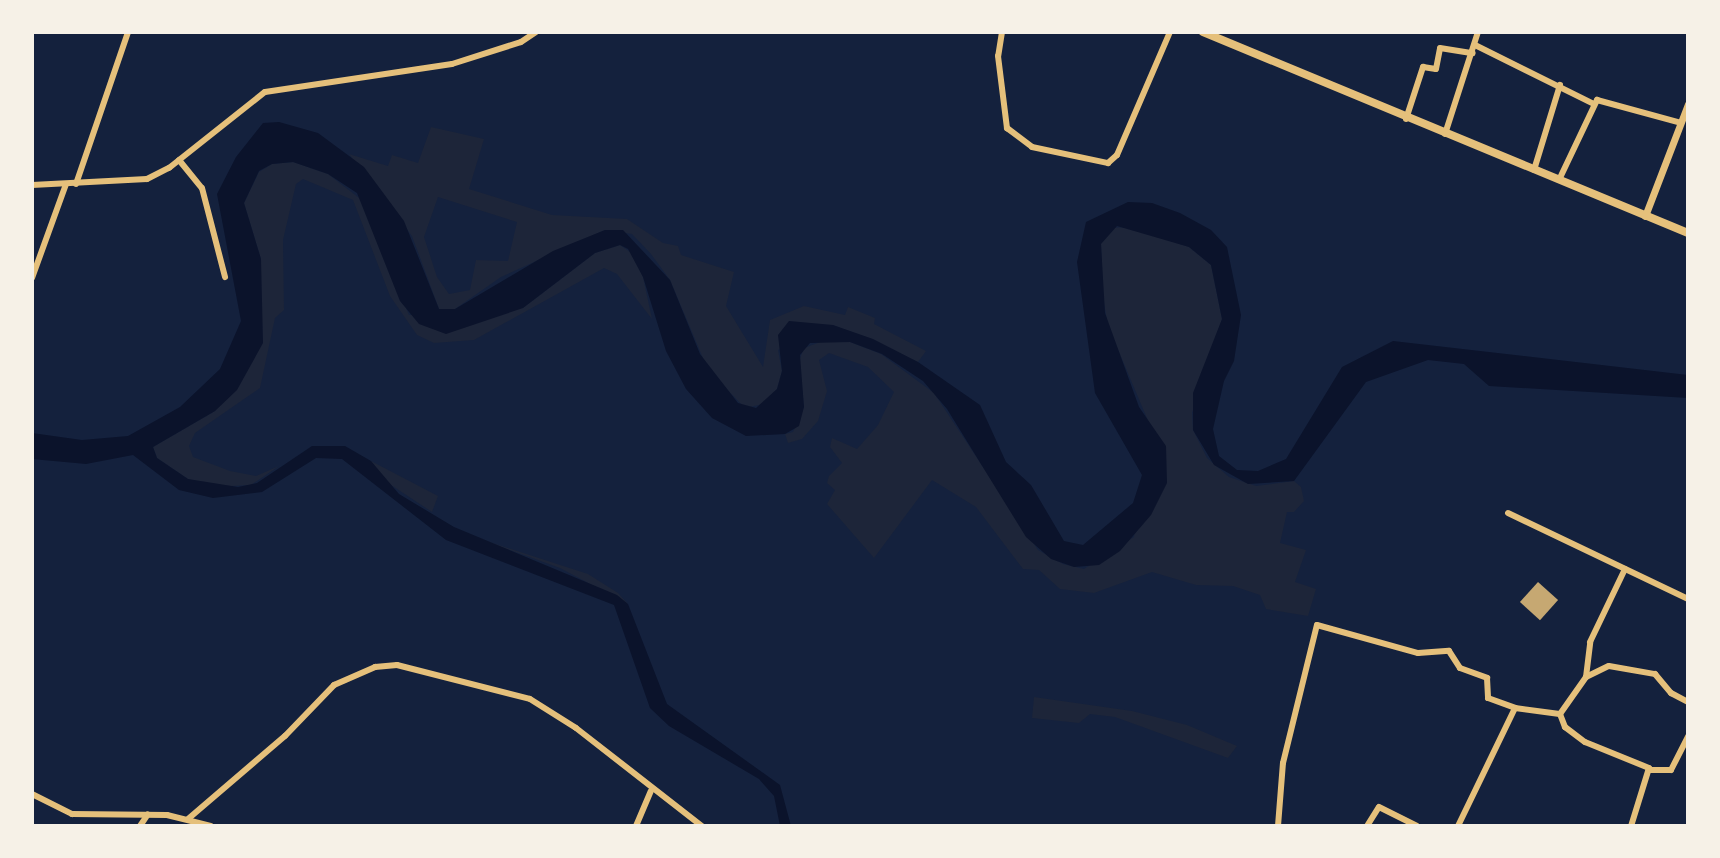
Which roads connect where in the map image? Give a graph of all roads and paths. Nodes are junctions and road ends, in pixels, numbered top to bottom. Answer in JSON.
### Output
{"nodes":[{"id":1,"x":128,"y":32,"type":"edge"},
{"id":2,"x":536,"y":32,"type":"edge"},
{"id":3,"x":1002,"y":32,"type":"edge"},
{"id":4,"x":1170,"y":32,"type":"edge"},
{"id":5,"x":1478,"y":32,"type":"edge"},
{"id":6,"x":1207,"y":33,"type":"edge"},
{"id":7,"x":1474,"y":49,"type":"junction"},
{"id":8,"x":1560,"y":85,"type":"junction"},
{"id":9,"x":1594,"y":104,"type":"junction"},
{"id":10,"x":1688,"y":104,"type":"edge"},
{"id":11,"x":1406,"y":119,"type":"junction"},
{"id":12,"x":1681,"y":123,"type":"junction"},
{"id":13,"x":1445,"y":134,"type":"junction"},
{"id":14,"x":179,"y":160,"type":"junction"},
{"id":15,"x":1534,"y":170,"type":"junction"},
{"id":16,"x":1559,"y":180,"type":"junction"},
{"id":17,"x":66,"y":184,"type":"junction"},
{"id":18,"x":76,"y":184,"type":"junction"},
{"id":19,"x":32,"y":185,"type":"edge"},
{"id":20,"x":1645,"y":216,"type":"junction"},
{"id":21,"x":1688,"y":233,"type":"edge"},
{"id":22,"x":225,"y":277,"type":"dead end"},
{"id":23,"x":32,"y":278,"type":"edge"},
{"id":24,"x":1508,"y":513,"type":"dead end"},
{"id":25,"x":1625,"y":569,"type":"junction"},
{"id":26,"x":1688,"y":599,"type":"edge"},
{"id":27,"x":1586,"y":677,"type":"junction"},
{"id":28,"x":1688,"y":702,"type":"edge"},
{"id":29,"x":1515,"y":708,"type":"junction"},
{"id":30,"x":1560,"y":714,"type":"junction"},
{"id":31,"x":1688,"y":736,"type":"edge"},
{"id":32,"x":1650,"y":770,"type":"junction"},
{"id":33,"x":651,"y":791,"type":"junction"},
{"id":34,"x":32,"y":794,"type":"edge"},
{"id":35,"x":148,"y":814,"type":"junction"},
{"id":36,"x":188,"y":819,"type":"junction"},
{"id":37,"x":207,"y":825,"type":"edge"},
{"id":38,"x":140,"y":826,"type":"edge"},
{"id":39,"x":636,"y":826,"type":"edge"},
{"id":40,"x":702,"y":826,"type":"edge"},
{"id":41,"x":1278,"y":826,"type":"edge"},
{"id":42,"x":1367,"y":826,"type":"edge"},
{"id":43,"x":1417,"y":826,"type":"edge"},
{"id":44,"x":1458,"y":826,"type":"edge"},
{"id":45,"x":1631,"y":826,"type":"edge"}],
"edges":[{"from":1,"to":18,"type":"street"},
{"from":2,"to":14,"type":"street"},
{"from":3,"to":4,"type":"street"},
{"from":5,"to":7,"type":"street"},
{"from":6,"to":11,"type":"main road"},
{"from":7,"to":8,"type":"street"},
{"from":7,"to":11,"type":"street"},
{"from":7,"to":13,"type":"street"},
{"from":8,"to":9,"type":"street"},
{"from":8,"to":15,"type":"street"},
{"from":9,"to":12,"type":"street"},
{"from":9,"to":16,"type":"street"},
{"from":10,"to":12,"type":"street"},
{"from":11,"to":13,"type":"main road"},
{"from":12,"to":20,"type":"street"},
{"from":13,"to":15,"type":"main road"},
{"from":14,"to":18,"type":"street"},
{"from":14,"to":22,"type":"street"},
{"from":15,"to":16,"type":"main road"},
{"from":16,"to":20,"type":"main road"},
{"from":17,"to":18,"type":"street"},
{"from":17,"to":19,"type":"street"},
{"from":17,"to":23,"type":"street"},
{"from":20,"to":21,"type":"main road"},
{"from":24,"to":25,"type":"street"},
{"from":25,"to":26,"type":"street"},
{"from":25,"to":27,"type":"street"},
{"from":27,"to":28,"type":"street"},
{"from":27,"to":30,"type":"street"},
{"from":29,"to":30,"type":"street"},
{"from":29,"to":41,"type":"street"},
{"from":29,"to":44,"type":"street"},
{"from":30,"to":32,"type":"street"},
{"from":31,"to":32,"type":"street"},
{"from":32,"to":45,"type":"street"},
{"from":33,"to":36,"type":"street"},
{"from":33,"to":39,"type":"street"},
{"from":33,"to":40,"type":"street"},
{"from":34,"to":35,"type":"street"},
{"from":35,"to":36,"type":"street"},
{"from":35,"to":38,"type":"street"},
{"from":36,"to":37,"type":"street"},
{"from":42,"to":43,"type":"street"}]}
